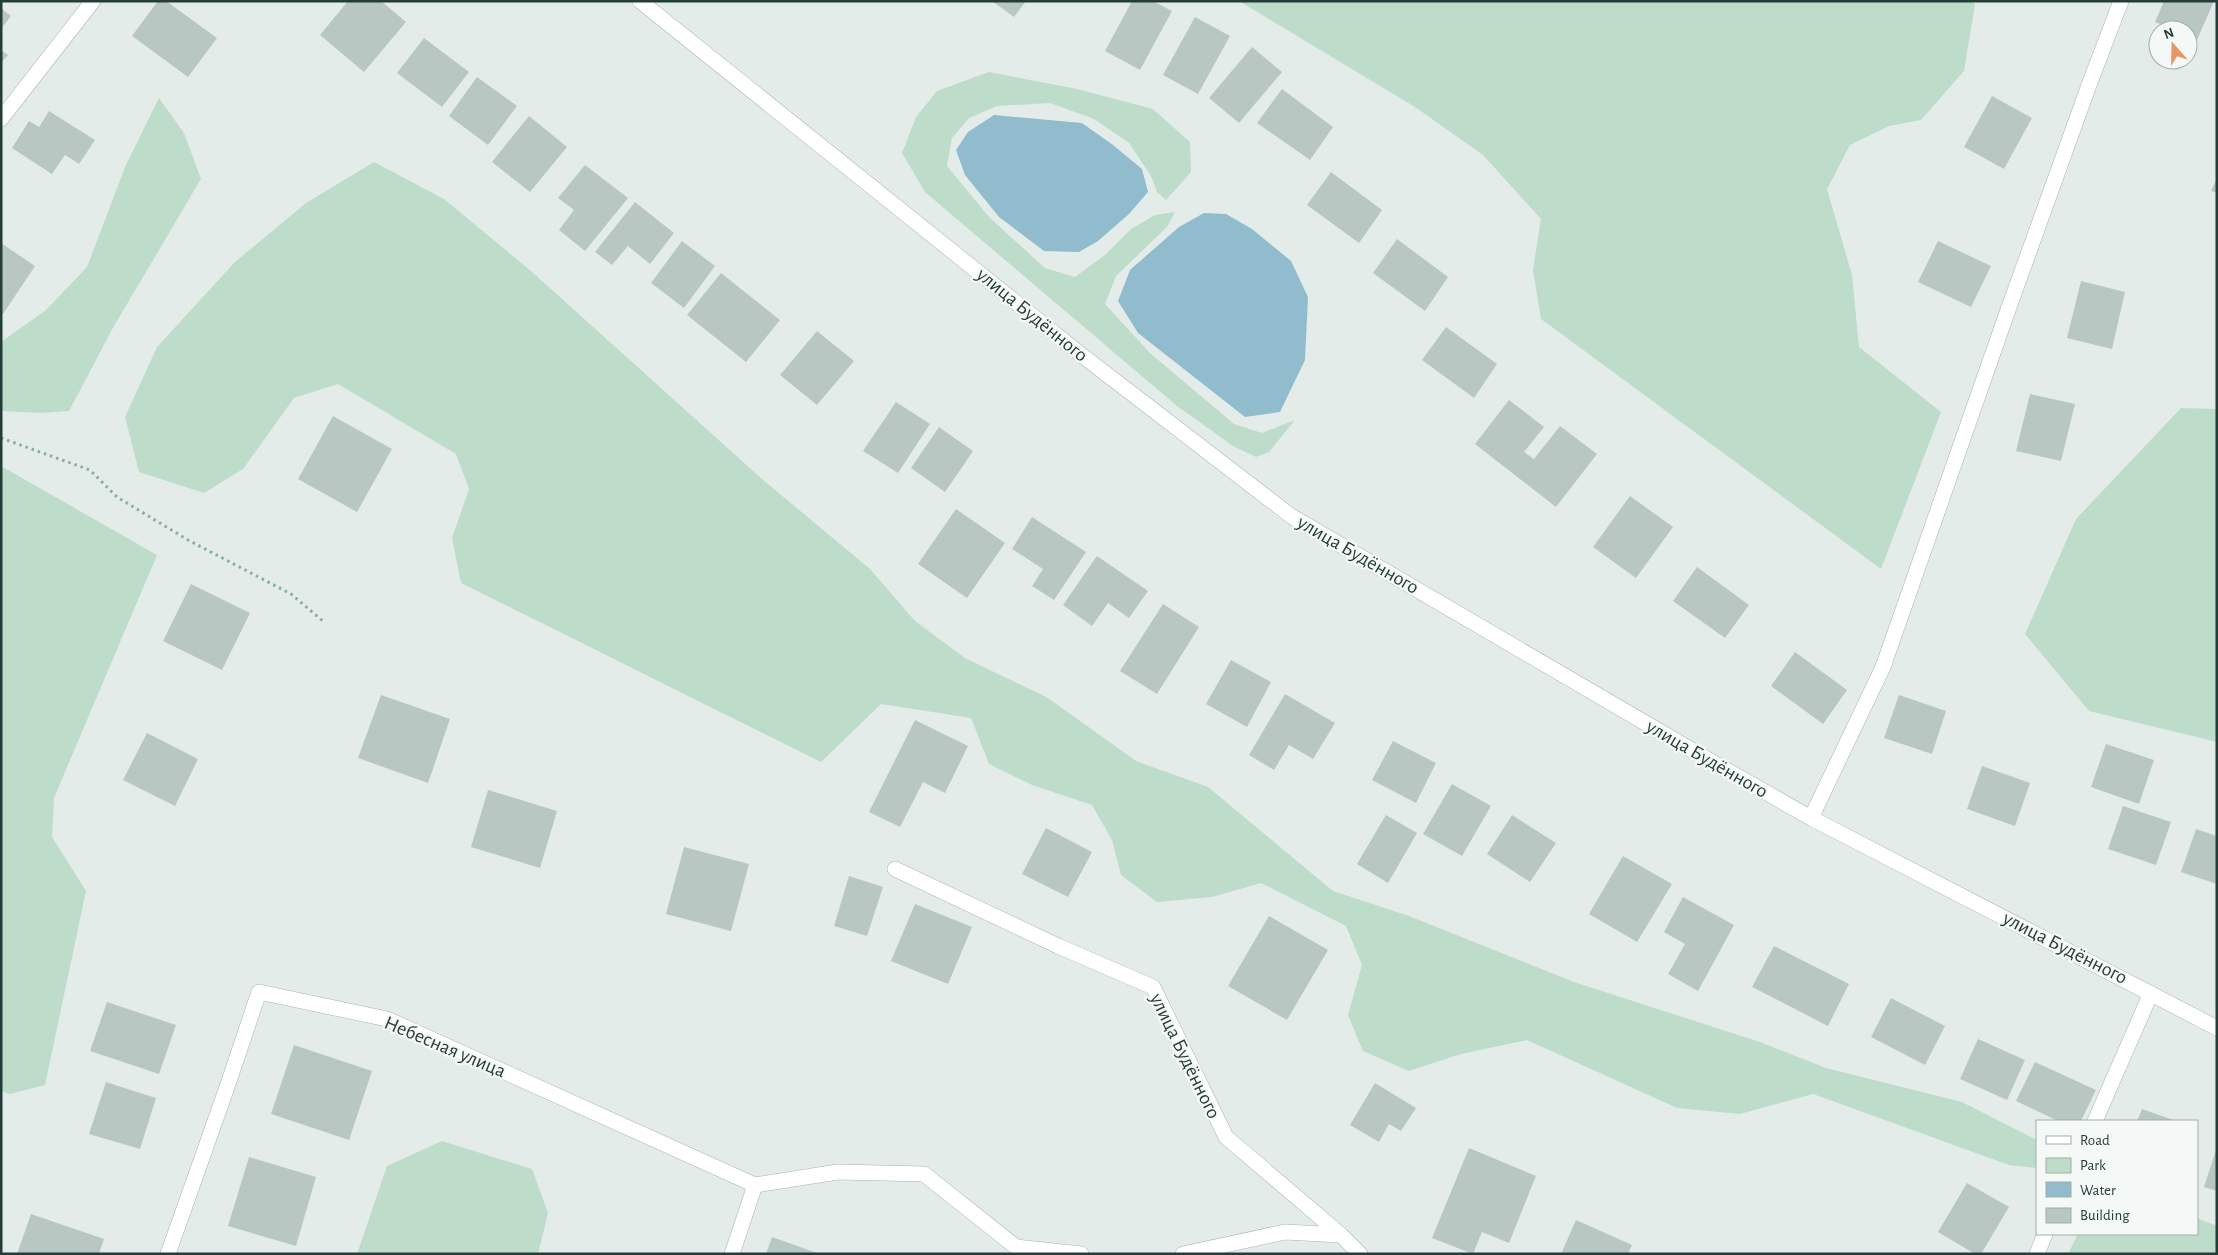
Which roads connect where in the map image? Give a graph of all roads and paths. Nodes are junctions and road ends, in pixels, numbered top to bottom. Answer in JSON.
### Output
{"nodes":[{"id":1,"x":93,"y":1,"type":"edge"},
{"id":2,"x":640,"y":1,"type":"edge"},
{"id":3,"x":2121,"y":1,"type":"edge"},
{"id":4,"x":1,"y":119,"type":"edge"},
{"id":5,"x":1,"y":438,"type":"edge"},
{"id":6,"x":324,"y":622,"type":"dead end"},
{"id":7,"x":1811,"y":818,"type":"junction"},
{"id":8,"x":895,"y":870,"type":"dead end"},
{"id":9,"x":2151,"y":993,"type":"junction"},
{"id":10,"x":2217,"y":1028,"type":"edge"},
{"id":11,"x":2095,"y":1120,"type":"edge"},
{"id":12,"x":755,"y":1185,"type":"junction"},
{"id":13,"x":1341,"y":1235,"type":"junction"},
{"id":14,"x":2045,"y":1235,"type":"edge"},
{"id":15,"x":168,"y":1254,"type":"edge"},
{"id":16,"x":732,"y":1254,"type":"edge"},
{"id":17,"x":1081,"y":1254,"type":"edge"},
{"id":18,"x":1183,"y":1254,"type":"edge"},
{"id":19,"x":1360,"y":1254,"type":"edge"},
{"id":20,"x":2037,"y":1254,"type":"edge"}],
"edges":[{"from":1,"to":4,"type":"street"},
{"from":2,"to":7,"type":"street","name":"улица Будённого"},
{"from":3,"to":7,"type":"street"},
{"from":5,"to":6,"type":"path"},
{"from":7,"to":9,"type":"street","name":"улица Будённого"},
{"from":8,"to":13,"type":"street","name":"улица Будённого"},
{"from":9,"to":10,"type":"street","name":"улица Будённого"},
{"from":9,"to":11,"type":"street","name":"улица Будённого"},
{"from":12,"to":15,"type":"street","name":"Небесная улица"},
{"from":12,"to":16,"type":"street"},
{"from":12,"to":17,"type":"street"},
{"from":13,"to":18,"type":"street"},
{"from":13,"to":19,"type":"street","name":"улица Будённого"},
{"from":14,"to":20,"type":"street"}]}
